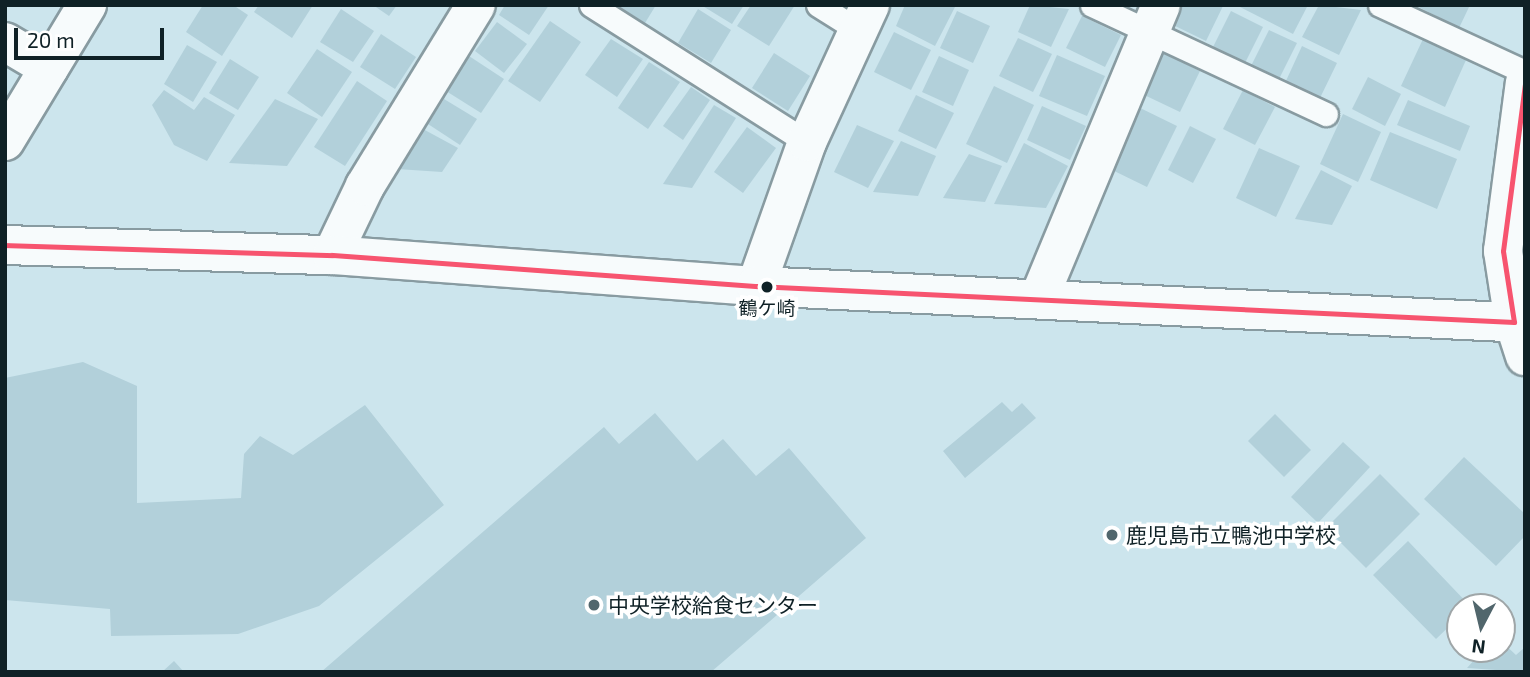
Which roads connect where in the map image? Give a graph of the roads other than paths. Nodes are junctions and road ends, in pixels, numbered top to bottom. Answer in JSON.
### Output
{"nodes":[{"id":1,"x":87,"y":5,"type":"edge"},
{"id":2,"x":476,"y":5,"type":"edge"},
{"id":3,"x":591,"y":5,"type":"edge"},
{"id":4,"x":818,"y":5,"type":"edge"},
{"id":5,"x":1092,"y":5,"type":"edge"},
{"id":6,"x":1380,"y":5,"type":"edge"},
{"id":7,"x":864,"y":18,"type":"edge"},
{"id":8,"x":1155,"y":18,"type":"edge"},
{"id":9,"x":5,"y":42,"type":"edge"},
{"id":10,"x":49,"y":68,"type":"junction"},
{"id":11,"x":1525,"y":72,"type":"edge"},
{"id":12,"x":1525,"y":82,"type":"edge"},
{"id":13,"x":1326,"y":114,"type":"dead end"},
{"id":14,"x":5,"y":141,"type":"edge"},
{"id":15,"x":807,"y":142,"type":"junction"},
{"id":16,"x":5,"y":245,"type":"edge"},
{"id":17,"x":332,"y":255,"type":"junction"},
{"id":18,"x":757,"y":286,"type":"junction"},
{"id":19,"x":1039,"y":298,"type":"junction"},
{"id":20,"x":1521,"y":334,"type":"edge"}],
"edges":[{"from":1,"to":10,"type":"street"},
{"from":2,"to":17,"type":"street"},
{"from":3,"to":15,"type":"lane"},
{"from":4,"to":7,"type":"lane"},
{"from":5,"to":8,"type":"lane"},
{"from":6,"to":11,"type":"lane"},
{"from":7,"to":15,"type":"street"},
{"from":8,"to":13,"type":"lane"},
{"from":8,"to":19,"type":"street"},
{"from":9,"to":10,"type":"street"},
{"from":10,"to":14,"type":"street"},
{"from":12,"to":20,"type":"street"},
{"from":15,"to":18,"type":"street"},
{"from":16,"to":17,"type":"street"},
{"from":17,"to":18,"type":"street"},
{"from":18,"to":19,"type":"street"},
{"from":19,"to":20,"type":"street"}]}
